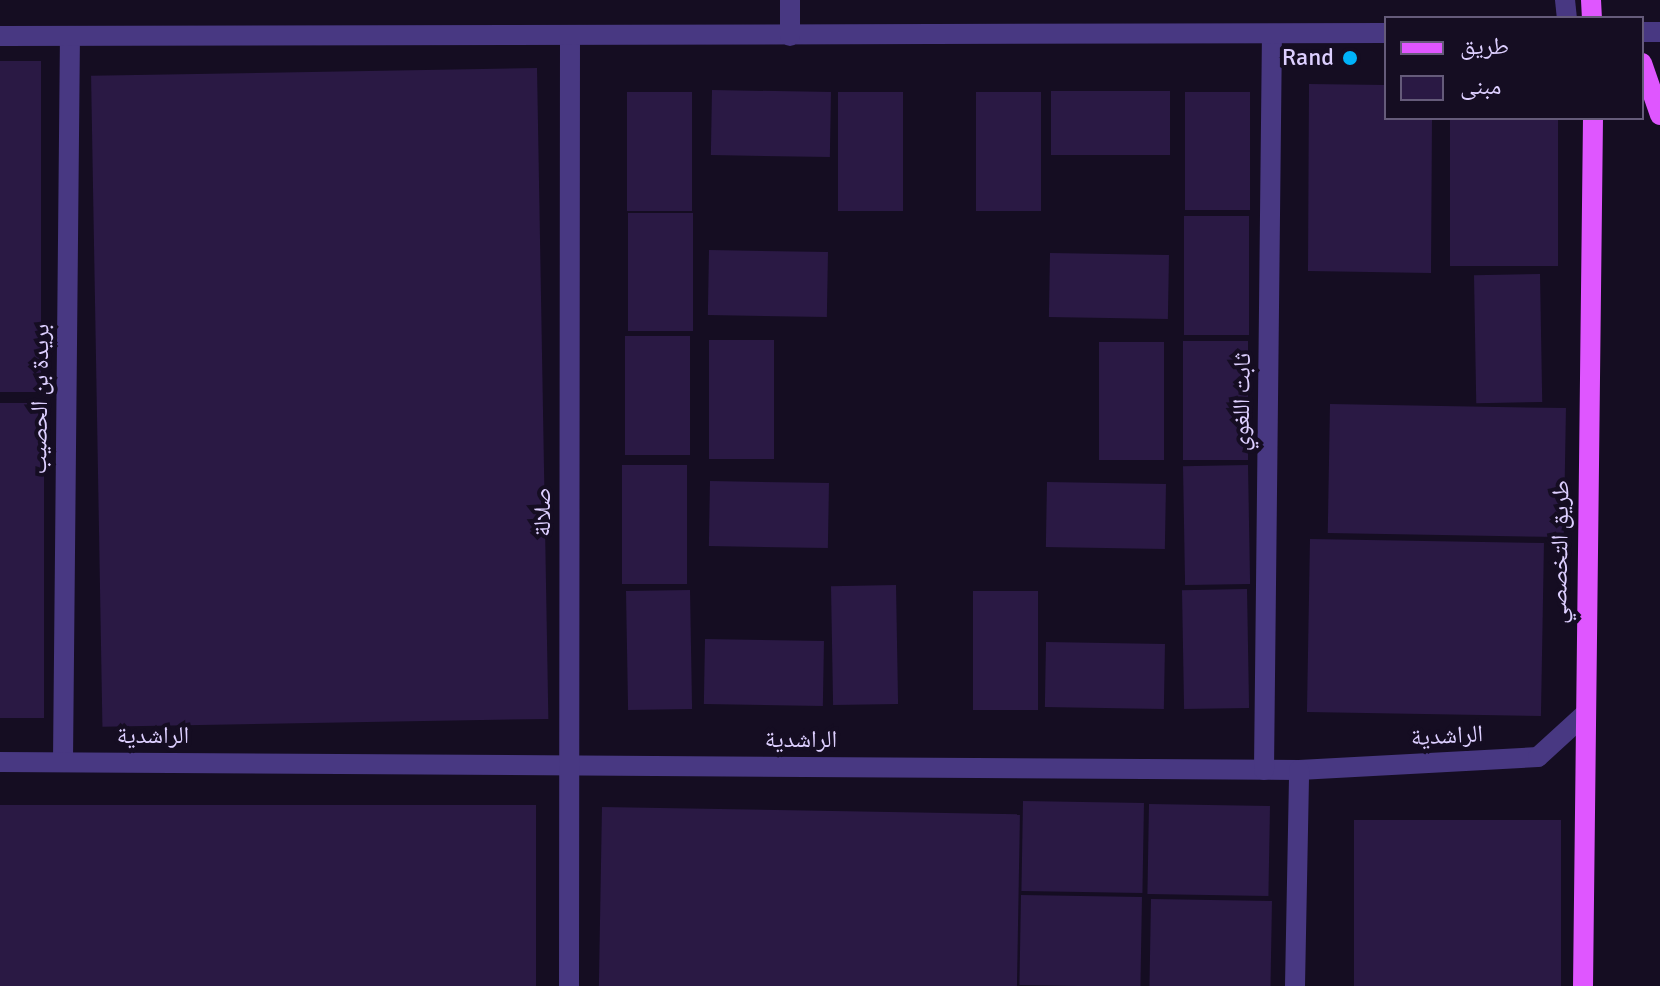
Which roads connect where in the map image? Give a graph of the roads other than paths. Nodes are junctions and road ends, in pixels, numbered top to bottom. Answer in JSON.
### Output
{"nodes":[{"id":1,"x":790,"y":0,"type":"edge"},
{"id":2,"x":1384,"y":33,"type":"edge"},
{"id":3,"x":1272,"y":35,"type":"junction"},
{"id":4,"x":0,"y":36,"type":"edge"},
{"id":5,"x":790,"y":36,"type":"junction"},
{"id":6,"x":70,"y":37,"type":"junction"},
{"id":7,"x":570,"y":37,"type":"junction"},
{"id":8,"x":1644,"y":69,"type":"edge"},
{"id":9,"x":1660,"y":115,"type":"edge"},
{"id":10,"x":1596,"y":120,"type":"edge"},
{"id":11,"x":1584,"y":715,"type":"junction"},
{"id":12,"x":63,"y":761,"type":"junction"},
{"id":13,"x":0,"y":762,"type":"edge"},
{"id":14,"x":569,"y":764,"type":"junction"},
{"id":15,"x":1264,"y":770,"type":"junction"},
{"id":16,"x":1299,"y":770,"type":"junction"},
{"id":17,"x":569,"y":986,"type":"edge"},
{"id":18,"x":1295,"y":986,"type":"edge"},
{"id":19,"x":1583,"y":986,"type":"edge"}],
"edges":[{"from":1,"to":5,"type":"street"},
{"from":2,"to":3,"type":"street"},
{"from":3,"to":5,"type":"street"},
{"from":3,"to":15,"type":"street","name":"ثابت اللغوي"},
{"from":4,"to":6,"type":"street"},
{"from":5,"to":7,"type":"street"},
{"from":6,"to":7,"type":"street"},
{"from":6,"to":12,"type":"street","name":"بريدة بن الحصيب"},
{"from":7,"to":14,"type":"street","name":"صلالة"},
{"from":8,"to":9,"type":"main road"},
{"from":10,"to":11,"type":"main road","name":"طريق التخصصي"},
{"from":11,"to":16,"type":"street","name":"الراشدية"},
{"from":11,"to":19,"type":"main road","name":"طريق التخصصي"},
{"from":12,"to":13,"type":"street","name":"الراشدية"},
{"from":12,"to":14,"type":"street","name":"الراشدية"},
{"from":14,"to":15,"type":"street","name":"الراشدية"},
{"from":14,"to":17,"type":"street","name":"صلالة"},
{"from":15,"to":16,"type":"street","name":"الراشدية"},
{"from":16,"to":18,"type":"street"}]}
